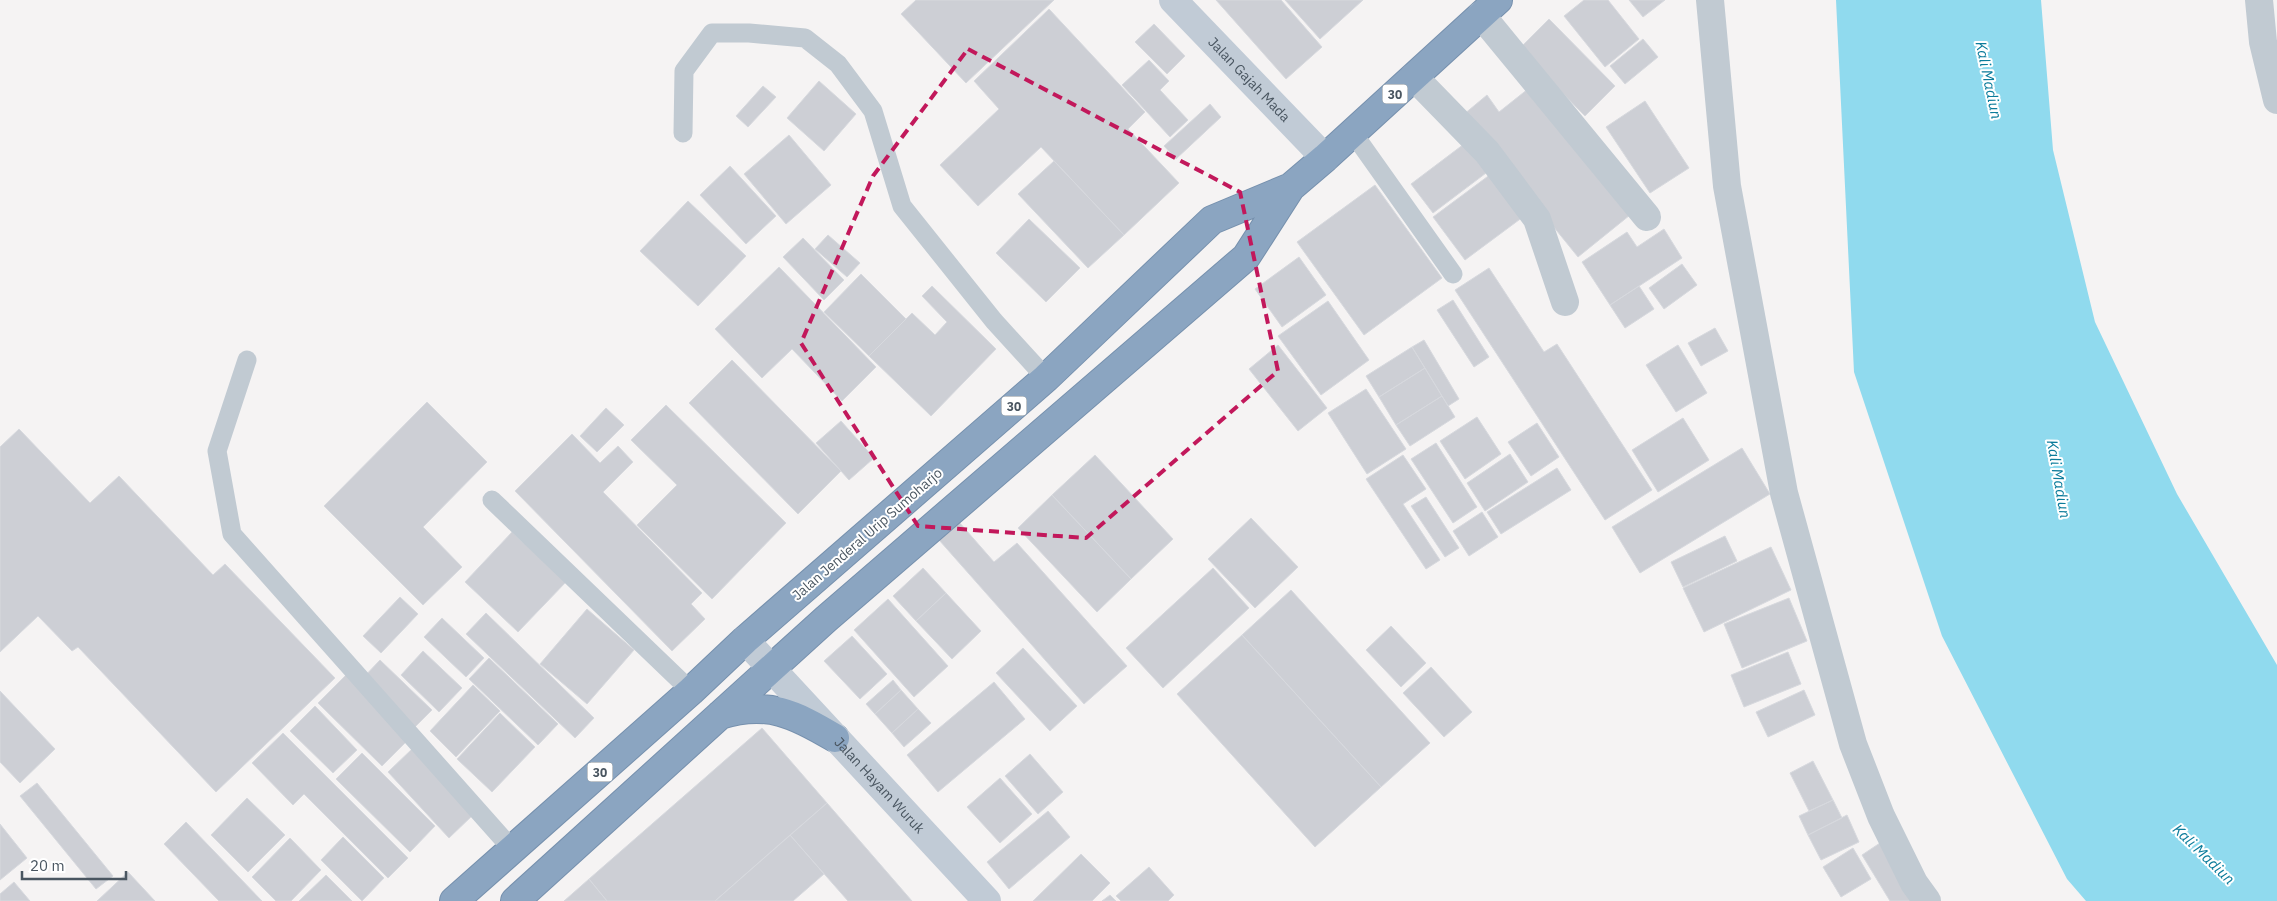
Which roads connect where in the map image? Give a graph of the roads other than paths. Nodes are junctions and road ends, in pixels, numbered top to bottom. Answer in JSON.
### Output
{"nodes":[{"id":1,"x":1173,"y":0,"type":"edge"},
{"id":2,"x":1710,"y":0,"type":"edge"},
{"id":3,"x":2259,"y":0,"type":"edge"},
{"id":4,"x":1490,"y":8,"type":"edge"},
{"id":5,"x":1414,"y":78,"type":"junction"},
{"id":6,"x":2277,"y":100,"type":"edge"},
{"id":7,"x":683,"y":133,"type":"dead end"},
{"id":8,"x":1353,"y":133,"type":"junction"},
{"id":9,"x":1325,"y":158,"type":"junction"},
{"id":10,"x":1291,"y":187,"type":"junction"},
{"id":11,"x":1647,"y":216,"type":"dead end"},
{"id":12,"x":1453,"y":274,"type":"dead end"},
{"id":13,"x":1565,"y":302,"type":"dead end"},
{"id":14,"x":247,"y":360,"type":"dead end"},
{"id":15,"x":1046,"y":378,"type":"junction"},
{"id":16,"x":492,"y":500,"type":"dead end"},
{"id":17,"x":745,"y":640,"type":"junction"},
{"id":18,"x":771,"y":669,"type":"junction"},
{"id":19,"x":691,"y":691,"type":"junction"},
{"id":20,"x":720,"y":715,"type":"junction"},
{"id":21,"x":835,"y":738,"type":"junction"},
{"id":22,"x":512,"y":850,"type":"junction"},
{"id":23,"x":454,"y":901,"type":"edge"},
{"id":24,"x":515,"y":901,"type":"edge"},
{"id":25,"x":987,"y":901,"type":"edge"},
{"id":26,"x":1927,"y":901,"type":"edge"}],
"edges":[{"from":1,"to":9,"type":"main road","name":"Jalan Gajah Mada"},
{"from":2,"to":26,"type":"street"},
{"from":3,"to":6,"type":"street"},
{"from":4,"to":5,"type":"highway","name":"Jalan Jenderal Urip Sumoharjo","number":"30"},
{"from":4,"to":11,"type":"street"},
{"from":5,"to":8,"type":"highway","name":"Jalan Jenderal Urip Sumoharjo","number":"30"},
{"from":5,"to":13,"type":"street"},
{"from":7,"to":15,"type":"lane"},
{"from":8,"to":9,"type":"highway","name":"Jalan Jenderal Urip Sumoharjo","number":"30"},
{"from":8,"to":12,"type":"lane"},
{"from":9,"to":10,"type":"highway","name":"Jalan Jenderal Urip Sumoharjo","number":"30"},
{"from":10,"to":15,"type":"highway","name":"Jalan Jenderal Urip Sumoharjo","number":"30"},
{"from":10,"to":18,"type":"highway","name":"Jalan Jenderal Urip Sumoharjo","number":"30"},
{"from":14,"to":22,"type":"lane"},
{"from":15,"to":17,"type":"highway","name":"Jalan Jenderal Urip Sumoharjo","number":"30"},
{"from":16,"to":19,"type":"lane"},
{"from":17,"to":18,"type":"main road","name":"Jalan Hayam Wuruk"},
{"from":17,"to":19,"type":"highway","name":"Jalan Jenderal Urip Sumoharjo","number":"30"},
{"from":18,"to":20,"type":"highway","name":"Jalan Jenderal Urip Sumoharjo","number":"30"},
{"from":18,"to":21,"type":"main road","name":"Jalan Hayam Wuruk"},
{"from":19,"to":22,"type":"highway","name":"Jalan Jenderal Urip Sumoharjo","number":"30"},
{"from":20,"to":21,"type":"highway"},
{"from":20,"to":24,"type":"highway","name":"Jalan Jenderal Urip Sumoharjo","number":"30"},
{"from":21,"to":25,"type":"main road","name":"Jalan Hayam Wuruk"},
{"from":22,"to":23,"type":"highway","name":"Jalan Jenderal Urip Sumoharjo","number":"30"}]}
